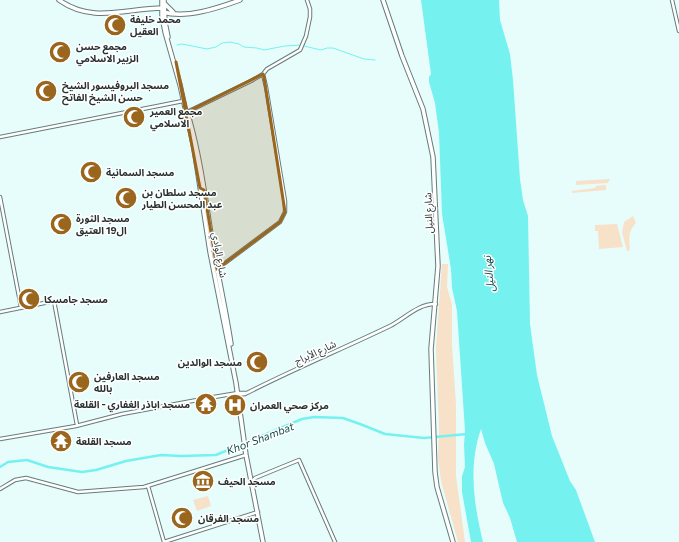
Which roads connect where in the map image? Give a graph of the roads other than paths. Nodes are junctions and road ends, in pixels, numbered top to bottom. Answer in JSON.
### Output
{"nodes":[{"id":1,"x":59,"y":0,"type":"edge"},
{"id":2,"x":62,"y":0,"type":"edge"},
{"id":3,"x":234,"y":0,"type":"edge"},
{"id":4,"x":240,"y":0,"type":"edge"},
{"id":5,"x":307,"y":0,"type":"edge"},
{"id":6,"x":383,"y":0,"type":"edge"},
{"id":7,"x":672,"y":0,"type":"edge"},
{"id":8,"x":163,"y":7,"type":"edge"},
{"id":9,"x":213,"y":8,"type":"junction"},
{"id":10,"x":90,"y":11,"type":"junction"},
{"id":11,"x":172,"y":13,"type":"junction"},
{"id":12,"x":165,"y":22,"type":"junction"},
{"id":13,"x":679,"y":31,"type":"edge"},
{"id":14,"x":175,"y":62,"type":"junction"},
{"id":15,"x":263,"y":74,"type":"junction"},
{"id":16,"x":183,"y":101,"type":"junction"},
{"id":17,"x":188,"y":112,"type":"junction"},
{"id":18,"x":0,"y":137,"type":"edge"},
{"id":19,"x":435,"y":182,"type":"junction"},
{"id":20,"x":202,"y":189,"type":"junction"},
{"id":21,"x":0,"y":197,"type":"edge"},
{"id":22,"x":282,"y":219,"type":"junction"},
{"id":23,"x":286,"y":219,"type":"dead end"},
{"id":24,"x":211,"y":245,"type":"junction"},
{"id":25,"x":218,"y":269,"type":"junction"},
{"id":26,"x":220,"y":291,"type":"junction"},
{"id":27,"x":436,"y":304,"type":"junction"},
{"id":28,"x":21,"y":307,"type":"junction"},
{"id":29,"x":0,"y":312,"type":"edge"},
{"id":30,"x":239,"y":394,"type":"junction"},
{"id":31,"x":78,"y":425,"type":"junction"},
{"id":32,"x":0,"y":439,"type":"edge"},
{"id":33,"x":245,"y":446,"type":"junction"},
{"id":34,"x":246,"y":455,"type":"junction"},
{"id":35,"x":253,"y":479,"type":"junction"},
{"id":36,"x":148,"y":486,"type":"junction"},
{"id":37,"x":0,"y":489,"type":"edge"},
{"id":38,"x":257,"y":513,"type":"junction"},
{"id":39,"x":164,"y":542,"type":"edge"},
{"id":40,"x":263,"y":542,"type":"edge"},
{"id":41,"x":335,"y":542,"type":"edge"},
{"id":42,"x":454,"y":542,"type":"edge"}],
"edges":[{"from":1,"to":10,"type":"main road"},
{"from":2,"to":10,"type":"main road"},
{"from":3,"to":9,"type":"main road"},
{"from":4,"to":9,"type":"main road"},
{"from":5,"to":15,"type":"street"},
{"from":6,"to":19,"type":"main road","name":"شارع النيل"},
{"from":6,"to":19,"type":"main road","name":"شارع النيل"},
{"from":7,"to":13,"type":"street"},
{"from":8,"to":10,"type":"main road"},
{"from":8,"to":10,"type":"main road"},
{"from":8,"to":11,"type":"main road"},
{"from":8,"to":11,"type":"main road"},
{"from":8,"to":12,"type":"main road","name":"شارع الوادي"},
{"from":8,"to":14,"type":"main road","name":"شارع الوادي"},
{"from":9,"to":11,"type":"main road"},
{"from":11,"to":12,"type":"main road"},
{"from":12,"to":14,"type":"main road","name":"شارع الوادي"},
{"from":14,"to":16,"type":"main road","name":"شارع الوادي"},
{"from":14,"to":17,"type":"main road","name":"شارع الوادي"},
{"from":15,"to":17,"type":"street"},
{"from":15,"to":22,"type":"street"},
{"from":16,"to":18,"type":"street"},
{"from":16,"to":20,"type":"main road","name":"شارع الوادي"},
{"from":17,"to":20,"type":"main road","name":"شارع الوادي"},
{"from":19,"to":27,"type":"main road","name":"شارع النيل"},
{"from":20,"to":24,"type":"main road","name":"شارع الوادي"},
{"from":21,"to":28,"type":"street"},
{"from":22,"to":23,"type":"street"},
{"from":22,"to":25,"type":"street"},
{"from":24,"to":25,"type":"main road","name":"شارع الوادي"},
{"from":24,"to":26,"type":"main road","name":"شارع الوادي"},
{"from":25,"to":26,"type":"main road","name":"شارع الوادي"},
{"from":26,"to":30,"type":"main road","name":"شارع الوادي"},
{"from":27,"to":30,"type":"street","name":"شارع الأبراج"},
{"from":27,"to":42,"type":"main road","name":"شارع النيل"},
{"from":28,"to":29,"type":"street"},
{"from":28,"to":31,"type":"street"},
{"from":30,"to":31,"type":"street","name":"شارع الأبراج"},
{"from":30,"to":33,"type":"main road","name":"شارع الوادي"},
{"from":31,"to":32,"type":"street","name":"شارع الأبراج"},
{"from":33,"to":34,"type":"main road","name":"شارع الوادي"},
{"from":33,"to":35,"type":"main road","name":"شارع الوادي"},
{"from":34,"to":36,"type":"street"},
{"from":34,"to":38,"type":"main road","name":"شارع الوادي"},
{"from":35,"to":38,"type":"main road","name":"شارع الوادي"},
{"from":35,"to":41,"type":"street"},
{"from":36,"to":37,"type":"street"},
{"from":36,"to":39,"type":"street"},
{"from":38,"to":39,"type":"street"},
{"from":38,"to":40,"type":"main road","name":"شارع الوادي"}]}
